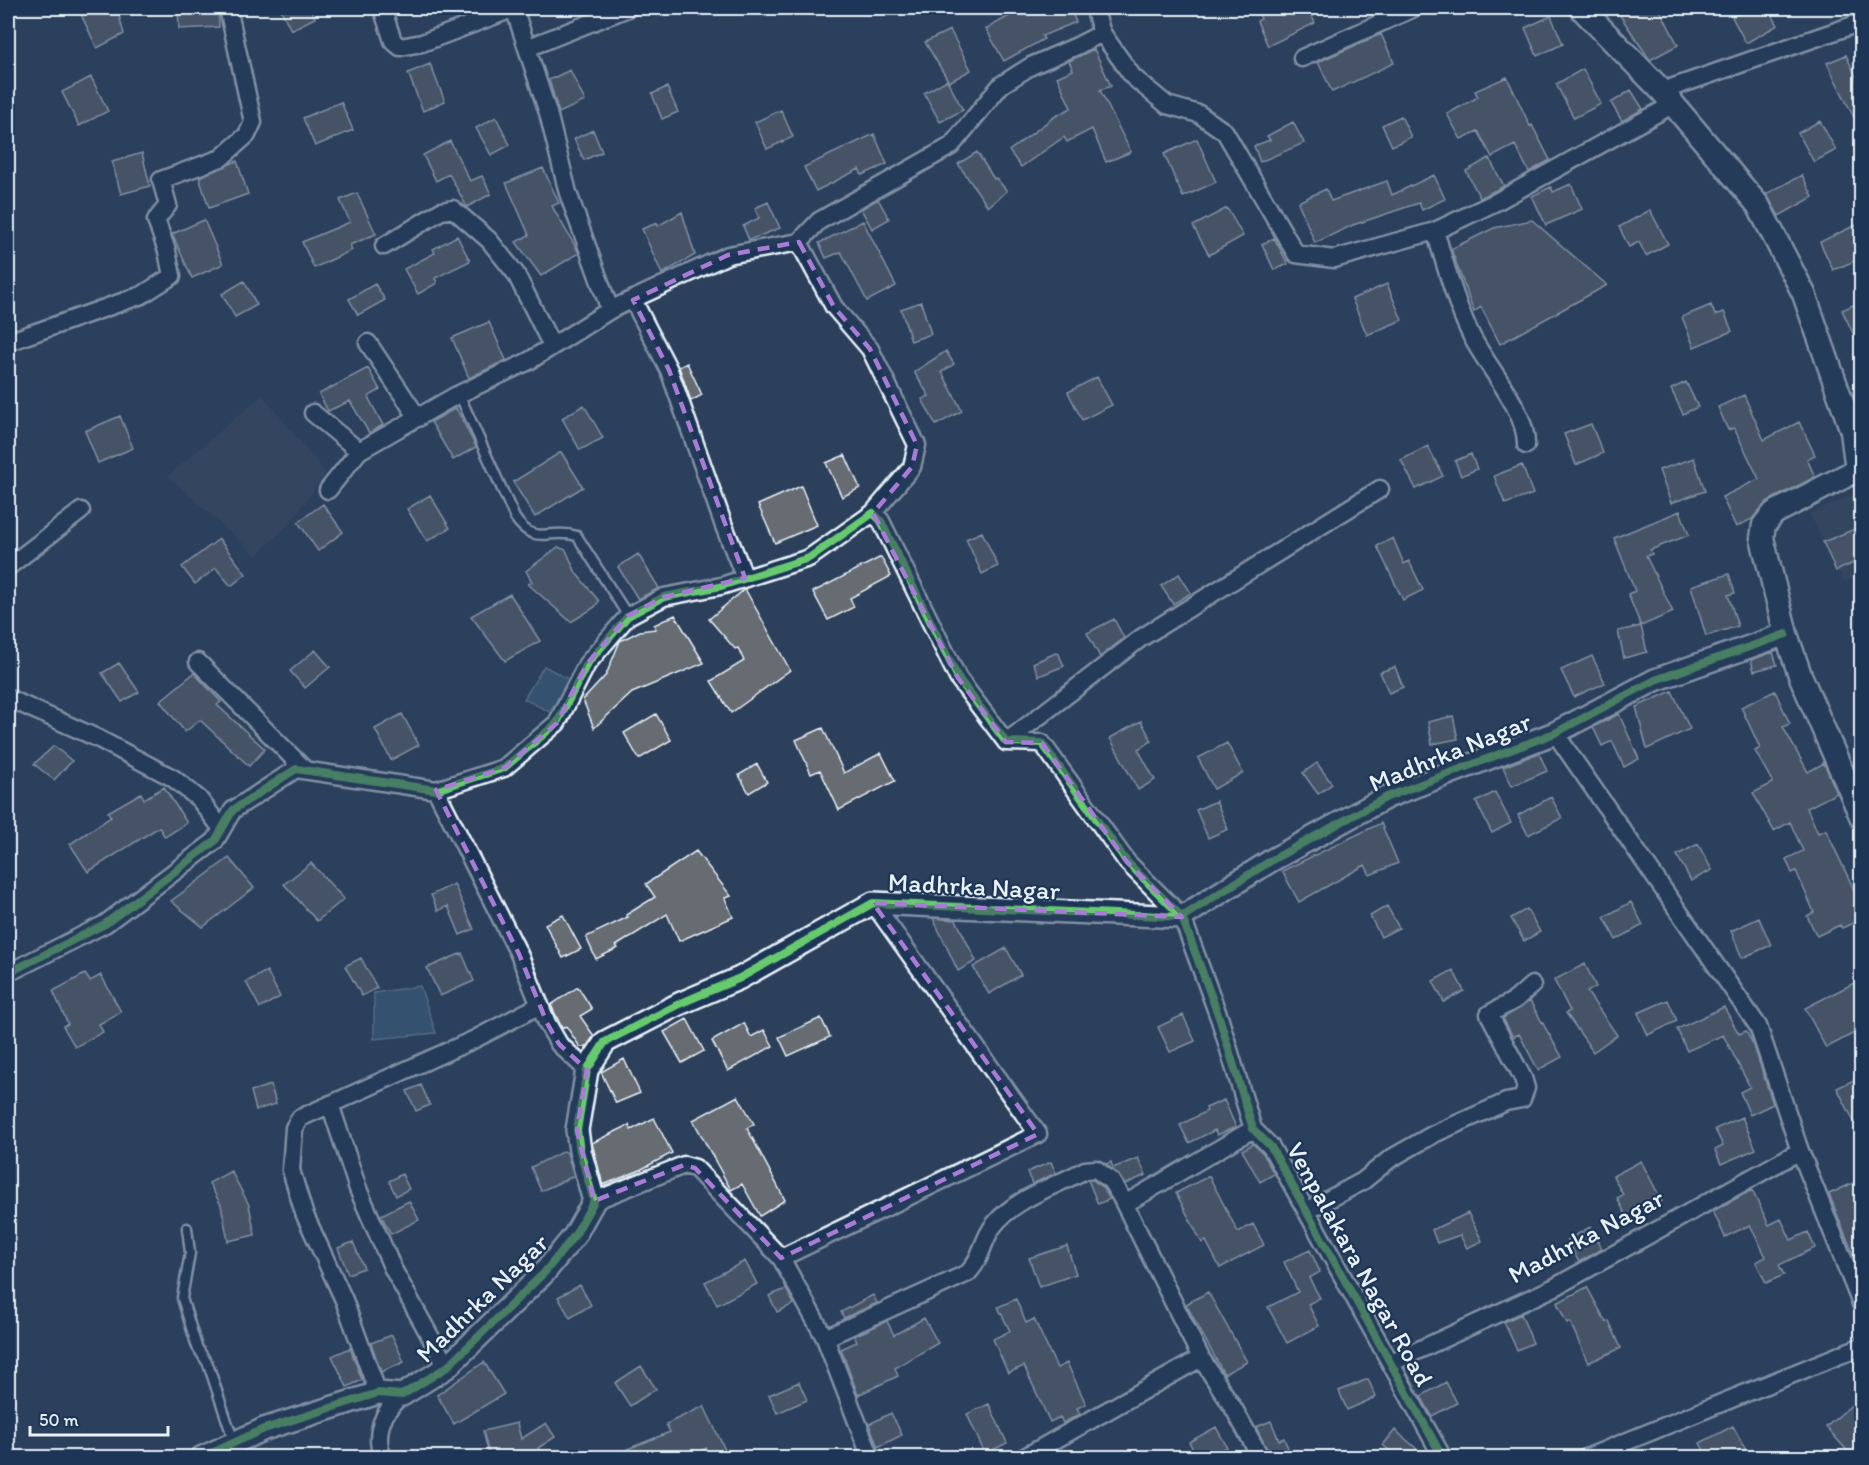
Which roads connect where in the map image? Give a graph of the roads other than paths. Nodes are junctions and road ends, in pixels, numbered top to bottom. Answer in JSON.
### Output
{"nodes":[{"id":1,"x":228,"y":8,"type":"edge"},
{"id":2,"x":382,"y":8,"type":"edge"},
{"id":3,"x":628,"y":8,"type":"edge"},
{"id":4,"x":1094,"y":8,"type":"edge"},
{"id":5,"x":1414,"y":8,"type":"edge"},
{"id":6,"x":1581,"y":8,"type":"edge"},
{"id":7,"x":1862,"y":22,"type":"edge"},
{"id":8,"x":1102,"y":33,"type":"junction"},
{"id":9,"x":527,"y":48,"type":"junction"},
{"id":10,"x":1302,"y":58,"type":"dead end"},
{"id":11,"x":1667,"y":98,"type":"junction"},
{"id":12,"x":1435,"y":231,"type":"junction"},
{"id":13,"x":799,"y":242,"type":"junction"},
{"id":14,"x":384,"y":246,"type":"dead end"},
{"id":15,"x":633,"y":300,"type":"junction"},
{"id":16,"x":610,"y":310,"type":"junction"},
{"id":17,"x":8,"y":342,"type":"edge"},
{"id":18,"x":368,"y":343,"type":"dead end"},
{"id":19,"x":552,"y":346,"type":"junction"},
{"id":20,"x":457,"y":395,"type":"junction"},
{"id":21,"x":313,"y":413,"type":"dead end"},
{"id":22,"x":418,"y":417,"type":"junction"},
{"id":23,"x":1526,"y":445,"type":"dead end"},
{"id":24,"x":359,"y":451,"type":"junction"},
{"id":25,"x":1859,"y":469,"type":"edge"},
{"id":26,"x":1380,"y":489,"type":"dead end"},
{"id":27,"x":328,"y":490,"type":"dead end"},
{"id":28,"x":81,"y":511,"type":"dead end"},
{"id":29,"x":870,"y":516,"type":"junction"},
{"id":30,"x":8,"y":567,"type":"edge"},
{"id":31,"x":745,"y":578,"type":"junction"},
{"id":32,"x":628,"y":616,"type":"junction"},
{"id":33,"x":1786,"y":634,"type":"junction"},
{"id":34,"x":198,"y":662,"type":"dead end"},
{"id":35,"x":8,"y":698,"type":"edge"},
{"id":36,"x":1555,"y":733,"type":"junction"},
{"id":37,"x":1006,"y":742,"type":"junction"},
{"id":38,"x":305,"y":770,"type":"junction"},
{"id":39,"x":436,"y":790,"type":"junction"},
{"id":40,"x":1860,"y":812,"type":"edge"},
{"id":41,"x":222,"y":829,"type":"junction"},
{"id":42,"x":873,"y":903,"type":"junction"},
{"id":43,"x":1182,"y":916,"type":"junction"},
{"id":44,"x":8,"y":973,"type":"edge"},
{"id":45,"x":1532,"y":986,"type":"dead end"},
{"id":46,"x":540,"y":1005,"type":"junction"},
{"id":47,"x":587,"y":1070,"type":"junction"},
{"id":48,"x":330,"y":1104,"type":"junction"},
{"id":49,"x":1253,"y":1129,"type":"junction"},
{"id":50,"x":1800,"y":1151,"type":"junction"},
{"id":51,"x":594,"y":1201,"type":"junction"},
{"id":52,"x":1125,"y":1204,"type":"junction"},
{"id":53,"x":1307,"y":1211,"type":"junction"},
{"id":54,"x":187,"y":1228,"type":"dead end"},
{"id":55,"x":781,"y":1258,"type":"junction"},
{"id":56,"x":1862,"y":1306,"type":"edge"},
{"id":57,"x":825,"y":1338,"type":"junction"},
{"id":58,"x":1862,"y":1346,"type":"edge"},
{"id":59,"x":1200,"y":1358,"type":"junction"},
{"id":60,"x":1393,"y":1362,"type":"junction"},
{"id":61,"x":447,"y":1367,"type":"junction"},
{"id":62,"x":378,"y":1393,"type":"junction"},
{"id":63,"x":402,"y":1395,"type":"junction"},
{"id":64,"x":234,"y":1442,"type":"junction"},
{"id":65,"x":201,"y":1458,"type":"edge"},
{"id":66,"x":382,"y":1458,"type":"edge"},
{"id":67,"x":872,"y":1458,"type":"edge"},
{"id":68,"x":1023,"y":1458,"type":"edge"},
{"id":69,"x":1261,"y":1458,"type":"edge"},
{"id":70,"x":1443,"y":1458,"type":"edge"},
{"id":71,"x":1586,"y":1458,"type":"edge"}],
"edges":[{"from":1,"to":17,"type":"street"},
{"from":2,"to":9,"type":"street"},
{"from":3,"to":9,"type":"street"},
{"from":4,"to":8,"type":"street"},
{"from":5,"to":10,"type":"street"},
{"from":6,"to":11,"type":"main road"},
{"from":7,"to":11,"type":"street"},
{"from":8,"to":12,"type":"street"},
{"from":8,"to":13,"type":"street"},
{"from":9,"to":16,"type":"street"},
{"from":11,"to":12,"type":"street"},
{"from":11,"to":25,"type":"main road"},
{"from":12,"to":23,"type":"street"},
{"from":13,"to":15,"type":"street"},
{"from":13,"to":29,"type":"street"},
{"from":14,"to":19,"type":"street"},
{"from":15,"to":16,"type":"street"},
{"from":15,"to":31,"type":"street"},
{"from":16,"to":19,"type":"street"},
{"from":18,"to":22,"type":"street"},
{"from":19,"to":20,"type":"street"},
{"from":20,"to":22,"type":"street"},
{"from":20,"to":32,"type":"lane"},
{"from":21,"to":24,"type":"street"},
{"from":22,"to":24,"type":"street"},
{"from":24,"to":27,"type":"street"},
{"from":25,"to":33,"type":"main road"},
{"from":26,"to":37,"type":"street"},
{"from":28,"to":30,"type":"street"},
{"from":29,"to":31,"type":"street"},
{"from":29,"to":37,"type":"street"},
{"from":31,"to":32,"type":"street"},
{"from":32,"to":39,"type":"street"},
{"from":33,"to":36,"type":"street","name":"Madhrka Nagar"},
{"from":33,"to":40,"type":"main road"},
{"from":34,"to":38,"type":"street"},
{"from":35,"to":41,"type":"street"},
{"from":36,"to":43,"type":"street","name":"Madhrka Nagar"},
{"from":36,"to":50,"type":"street"},
{"from":37,"to":43,"type":"street","name":"Venpalakara Nagar Road"},
{"from":38,"to":39,"type":"street"},
{"from":38,"to":41,"type":"street"},
{"from":39,"to":46,"type":"street"},
{"from":41,"to":44,"type":"street"},
{"from":42,"to":43,"type":"street","name":"Madhrka Nagar"},
{"from":42,"to":47,"type":"street","name":"Madhrka Nagar"},
{"from":42,"to":55,"type":"street"},
{"from":43,"to":49,"type":"street","name":"Venpalakara Nagar Road"},
{"from":45,"to":53,"type":"street"},
{"from":46,"to":47,"type":"street"},
{"from":46,"to":48,"type":"street"},
{"from":47,"to":51,"type":"street","name":"Madhrka Nagar"},
{"from":48,"to":61,"type":"street","name":"Madhrka Nagar"},
{"from":48,"to":62,"type":"street"},
{"from":49,"to":52,"type":"street"},
{"from":49,"to":53,"type":"street","name":"Venpalakara Nagar Road"},
{"from":50,"to":56,"type":"street"},
{"from":50,"to":60,"type":"street","name":"Madhrka Nagar"},
{"from":51,"to":55,"type":"street"},
{"from":51,"to":61,"type":"street","name":"Madhrka Nagar"},
{"from":52,"to":57,"type":"street"},
{"from":52,"to":59,"type":"street"},
{"from":53,"to":60,"type":"street","name":"Venpalakara Nagar Road"},
{"from":54,"to":64,"type":"lane"},
{"from":55,"to":57,"type":"street"},
{"from":57,"to":67,"type":"street"},
{"from":58,"to":71,"type":"street"},
{"from":59,"to":68,"type":"street"},
{"from":59,"to":69,"type":"street"},
{"from":60,"to":70,"type":"street","name":"Venpalakara Nagar Road"},
{"from":61,"to":63,"type":"street","name":"Madhrka Nagar"},
{"from":62,"to":63,"type":"street"},
{"from":62,"to":64,"type":"street"},
{"from":63,"to":66,"type":"street","name":"Madhrka Nagar"},
{"from":64,"to":65,"type":"street"}]}
